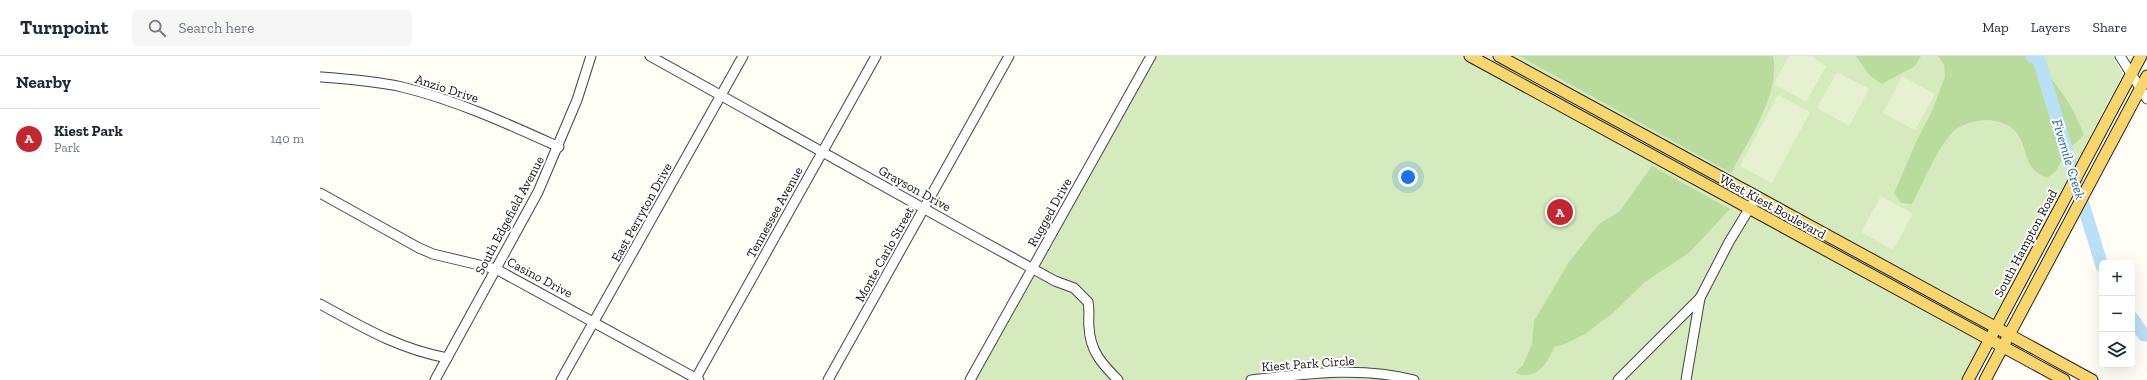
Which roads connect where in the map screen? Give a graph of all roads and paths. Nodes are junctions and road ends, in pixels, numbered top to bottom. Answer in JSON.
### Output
{"nodes":[{"id":1,"x":591,"y":56,"type":"edge"},
{"id":2,"x":650,"y":56,"type":"edge"},
{"id":3,"x":743,"y":56,"type":"edge"},
{"id":4,"x":876,"y":56,"type":"edge"},
{"id":5,"x":1009,"y":56,"type":"edge"},
{"id":6,"x":1152,"y":56,"type":"edge"},
{"id":7,"x":1470,"y":56,"type":"edge"},
{"id":8,"x":1499,"y":56,"type":"edge"},
{"id":9,"x":2120,"y":56,"type":"edge"},
{"id":10,"x":2141,"y":56,"type":"edge"},
{"id":11,"x":2132,"y":74,"type":"junction"},
{"id":12,"x":2147,"y":76,"type":"edge"},
{"id":13,"x":320,"y":77,"type":"edge"},
{"id":14,"x":2140,"y":88,"type":"junction"},
{"id":15,"x":721,"y":95,"type":"junction"},
{"id":16,"x":2147,"y":99,"type":"edge"},
{"id":17,"x":559,"y":147,"type":"junction"},
{"id":18,"x":822,"y":152,"type":"junction"},
{"id":19,"x":320,"y":193,"type":"edge"},
{"id":20,"x":1757,"y":196,"type":"junction"},
{"id":21,"x":924,"y":209,"type":"junction"},
{"id":22,"x":1750,"y":209,"type":"junction"},
{"id":23,"x":2033,"y":256,"type":"junction"},
{"id":24,"x":2047,"y":264,"type":"junction"},
{"id":25,"x":1032,"y":268,"type":"junction"},
{"id":26,"x":496,"y":269,"type":"junction"},
{"id":27,"x":1700,"y":298,"type":"junction"},
{"id":28,"x":320,"y":304,"type":"edge"},
{"id":29,"x":594,"y":321,"type":"junction"},
{"id":30,"x":1997,"y":328,"type":"junction"},
{"id":31,"x":2010,"y":335,"type":"junction"},
{"id":32,"x":1990,"y":340,"type":"junction"},
{"id":33,"x":2004,"y":347,"type":"junction"},
{"id":34,"x":447,"y":358,"type":"junction"},
{"id":35,"x":697,"y":379,"type":"edge"},
{"id":36,"x":434,"y":380,"type":"edge"},
{"id":37,"x":561,"y":380,"type":"edge"},
{"id":38,"x":828,"y":380,"type":"edge"},
{"id":39,"x":970,"y":380,"type":"edge"},
{"id":40,"x":1118,"y":380,"type":"edge"},
{"id":41,"x":1251,"y":380,"type":"edge"},
{"id":42,"x":1414,"y":380,"type":"edge"},
{"id":43,"x":1618,"y":380,"type":"edge"},
{"id":44,"x":1686,"y":380,"type":"edge"},
{"id":45,"x":1968,"y":380,"type":"edge"},
{"id":46,"x":1985,"y":380,"type":"edge"},
{"id":47,"x":2064,"y":380,"type":"edge"},
{"id":48,"x":2092,"y":380,"type":"edge"}],
"edges":[{"from":1,"to":17,"type":"street","name":"South Edgefield Avenue"},
{"from":2,"to":15,"type":"street","name":"Grayson Drive"},
{"from":3,"to":15,"type":"street","name":"East Perryton Drive"},
{"from":4,"to":18,"type":"street","name":"Tennessee Avenue"},
{"from":5,"to":21,"type":"street","name":"Monte Carlo Street"},
{"from":6,"to":25,"type":"street","name":"Rugged Drive"},
{"from":7,"to":22,"type":"main road","name":"West Kiest Boulevard"},
{"from":8,"to":20,"type":"main road","name":"West Kiest Boulevard"},
{"from":9,"to":11,"type":"street"},
{"from":10,"to":11,"type":"main road","name":"South Hampton Road"},
{"from":11,"to":14,"type":"street"},
{"from":11,"to":23,"type":"main road","name":"South Hampton Road"},
{"from":12,"to":14,"type":"main road"},
{"from":13,"to":17,"type":"street","name":"Anzio Drive"},
{"from":14,"to":16,"type":"street"},
{"from":14,"to":24,"type":"main road"},
{"from":15,"to":18,"type":"street","name":"Grayson Drive"},
{"from":15,"to":29,"type":"street","name":"East Perryton Drive"},
{"from":17,"to":26,"type":"street","name":"South Edgefield Avenue"},
{"from":18,"to":21,"type":"street","name":"Grayson Drive"},
{"from":18,"to":35,"type":"street","name":"Tennessee Avenue"},
{"from":19,"to":26,"type":"street","name":"Casino Drive"},
{"from":20,"to":22,"type":"street"},
{"from":20,"to":30,"type":"main road","name":"West Kiest Boulevard"},
{"from":21,"to":25,"type":"street","name":"Grayson Drive"},
{"from":21,"to":38,"type":"street","name":"Monte Carlo Street"},
{"from":22,"to":27,"type":"street"},
{"from":22,"to":32,"type":"main road","name":"West Kiest Boulevard"},
{"from":23,"to":24,"type":"main road"},
{"from":23,"to":30,"type":"main road","name":"South Hampton Road"},
{"from":24,"to":31,"type":"main road"},
{"from":25,"to":39,"type":"street","name":"Rugged Drive"},
{"from":25,"to":40,"type":"street","name":"Grayson Drive"},
{"from":26,"to":29,"type":"street","name":"Casino Drive"},
{"from":26,"to":34,"type":"street","name":"South Edgefield Avenue"},
{"from":27,"to":43,"type":"street"},
{"from":27,"to":44,"type":"street"},
{"from":28,"to":34,"type":"street"},
{"from":29,"to":35,"type":"street","name":"Casino Drive"},
{"from":29,"to":37,"type":"street","name":"East Perryton Drive"},
{"from":30,"to":31,"type":"main road","name":"West Kiest Boulevard"},
{"from":30,"to":32,"type":"main road","name":"South Hampton Road"},
{"from":31,"to":33,"type":"main road"},
{"from":31,"to":48,"type":"main road","name":"West Kiest Boulevard"},
{"from":32,"to":33,"type":"main road","name":"West Kiest Boulevard"},
{"from":32,"to":45,"type":"main road","name":"South Hampton Road"},
{"from":33,"to":46,"type":"main road"},
{"from":33,"to":47,"type":"main road","name":"West Kiest Boulevard"},
{"from":34,"to":36,"type":"street","name":"South Edgefield Avenue"},
{"from":41,"to":42,"type":"street","name":"Kiest Park Circle"}]}
